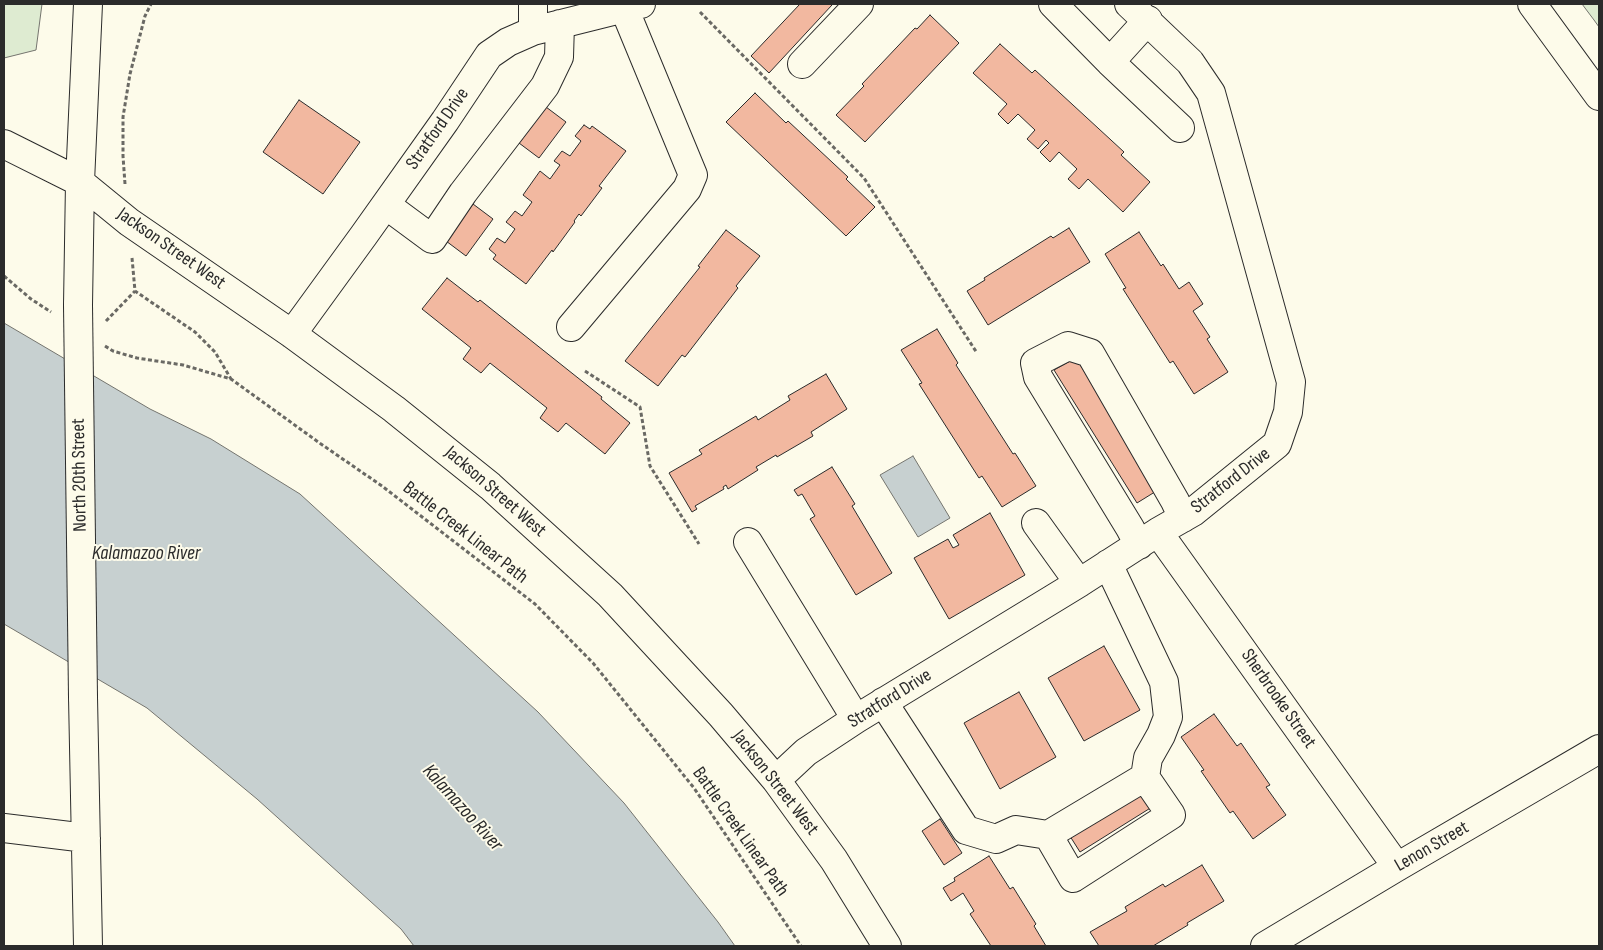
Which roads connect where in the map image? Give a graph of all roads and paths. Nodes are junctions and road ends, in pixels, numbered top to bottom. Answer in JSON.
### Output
{"nodes":[{"id":1,"x":88,"y":4,"type":"edge"},
{"id":2,"x":533,"y":4,"type":"edge"},
{"id":3,"x":859,"y":4,"type":"edge"},
{"id":4,"x":1053,"y":4,"type":"edge"},
{"id":5,"x":1532,"y":4,"type":"edge"},
{"id":6,"x":633,"y":6,"type":"edge"},
{"id":7,"x":700,"y":12,"type":"dead end"},
{"id":8,"x":1138,"y":12,"type":"edge"},
{"id":9,"x":560,"y":24,"type":"junction"},
{"id":10,"x":533,"y":31,"type":"junction"},
{"id":11,"x":1110,"y":62,"type":"junction"},
{"id":12,"x":802,"y":64,"type":"dead end"},
{"id":13,"x":1599,"y":96,"type":"edge"},
{"id":14,"x":1180,"y":128,"type":"dead end"},
{"id":15,"x":4,"y":144,"type":"edge"},
{"id":16,"x":80,"y":182,"type":"junction"},
{"id":17,"x":386,"y":205,"type":"junction"},
{"id":18,"x":4,"y":276,"type":"edge"},
{"id":19,"x":135,"y":291,"type":"dead end"},
{"id":20,"x":67,"y":310,"type":"junction"},
{"id":21,"x":106,"y":322,"type":"dead end"},
{"id":22,"x":571,"y":327,"type":"dead end"},
{"id":23,"x":292,"y":334,"type":"junction"},
{"id":24,"x":105,"y":346,"type":"dead end"},
{"id":25,"x":977,"y":353,"type":"dead end"},
{"id":26,"x":586,"y":371,"type":"dead end"},
{"id":27,"x":1183,"y":518,"type":"junction"},
{"id":28,"x":1036,"y":523,"type":"dead end"},
{"id":29,"x":1148,"y":539,"type":"junction"},
{"id":30,"x":748,"y":542,"type":"dead end"},
{"id":31,"x":699,"y":544,"type":"dead end"},
{"id":32,"x":1108,"y":564,"type":"junction"},
{"id":33,"x":1078,"y":583,"type":"junction"},
{"id":34,"x":883,"y":702,"type":"junction"},
{"id":35,"x":856,"y":719,"type":"junction"},
{"id":36,"x":1599,"y":749,"type":"edge"},
{"id":37,"x":1145,"y":776,"type":"junction"},
{"id":38,"x":776,"y":780,"type":"junction"},
{"id":39,"x":4,"y":828,"type":"edge"},
{"id":40,"x":1048,"y":835,"type":"junction"},
{"id":41,"x":86,"y":838,"type":"junction"},
{"id":42,"x":1397,"y":867,"type":"junction"},
{"id":43,"x":88,"y":946,"type":"edge"},
{"id":44,"x":801,"y":946,"type":"edge"},
{"id":45,"x":887,"y":946,"type":"edge"},
{"id":46,"x":1265,"y":946,"type":"edge"}],
"edges":[{"from":1,"to":16,"type":"main road","name":"North 20th Street"},
{"from":2,"to":10,"type":"main road"},
{"from":3,"to":12,"type":"main road"},
{"from":4,"to":11,"type":"main road"},
{"from":5,"to":13,"type":"main road"},
{"from":6,"to":9,"type":"main road","name":"Stratford Drive"},
{"from":6,"to":22,"type":"main road"},
{"from":7,"to":25,"type":"path"},
{"from":8,"to":11,"type":"main road"},
{"from":8,"to":27,"type":"main road","name":"Stratford Drive"},
{"from":9,"to":10,"type":"main road","name":"Stratford Drive"},
{"from":9,"to":17,"type":"main road"},
{"from":10,"to":17,"type":"main road","name":"Stratford Drive"},
{"from":11,"to":14,"type":"main road"},
{"from":15,"to":16,"type":"main road","name":"Jackson Street West"},
{"from":16,"to":20,"type":"main road","name":"North 20th Street"},
{"from":16,"to":23,"type":"main road","name":"Jackson Street West"},
{"from":17,"to":23,"type":"main road","name":"Stratford Drive"},
{"from":18,"to":20,"type":"path"},
{"from":19,"to":21,"type":"path"},
{"from":20,"to":41,"type":"main road","name":"North 20th Street","bridge":true},
{"from":23,"to":38,"type":"main road","name":"Jackson Street West"},
{"from":24,"to":44,"type":"path","name":"Battle Creek Linear Path"},
{"from":26,"to":31,"type":"path"},
{"from":27,"to":29,"type":"main road","name":"Stratford Drive"},
{"from":27,"to":29,"type":"main road","name":"Sherbrooke Street"},
{"from":28,"to":33,"type":"main road"},
{"from":29,"to":32,"type":"main road","name":"Stratford Drive"},
{"from":29,"to":42,"type":"main road","name":"Sherbrooke Street"},
{"from":30,"to":35,"type":"main road"},
{"from":32,"to":33,"type":"main road","name":"Stratford Drive"},
{"from":32,"to":37,"type":"main road"},
{"from":33,"to":34,"type":"main road","name":"Stratford Drive"},
{"from":34,"to":35,"type":"main road","name":"Stratford Drive"},
{"from":34,"to":40,"type":"main road"},
{"from":35,"to":38,"type":"main road","name":"Stratford Drive"},
{"from":36,"to":42,"type":"main road","name":"Lenon Street"},
{"from":37,"to":40,"type":"main road"},
{"from":37,"to":40,"type":"main road"},
{"from":38,"to":45,"type":"main road","name":"Jackson Street West"},
{"from":39,"to":41,"type":"main road"},
{"from":41,"to":43,"type":"main road","name":"North 20th Street"},
{"from":42,"to":46,"type":"main road","name":"Lenon Street"}]}
